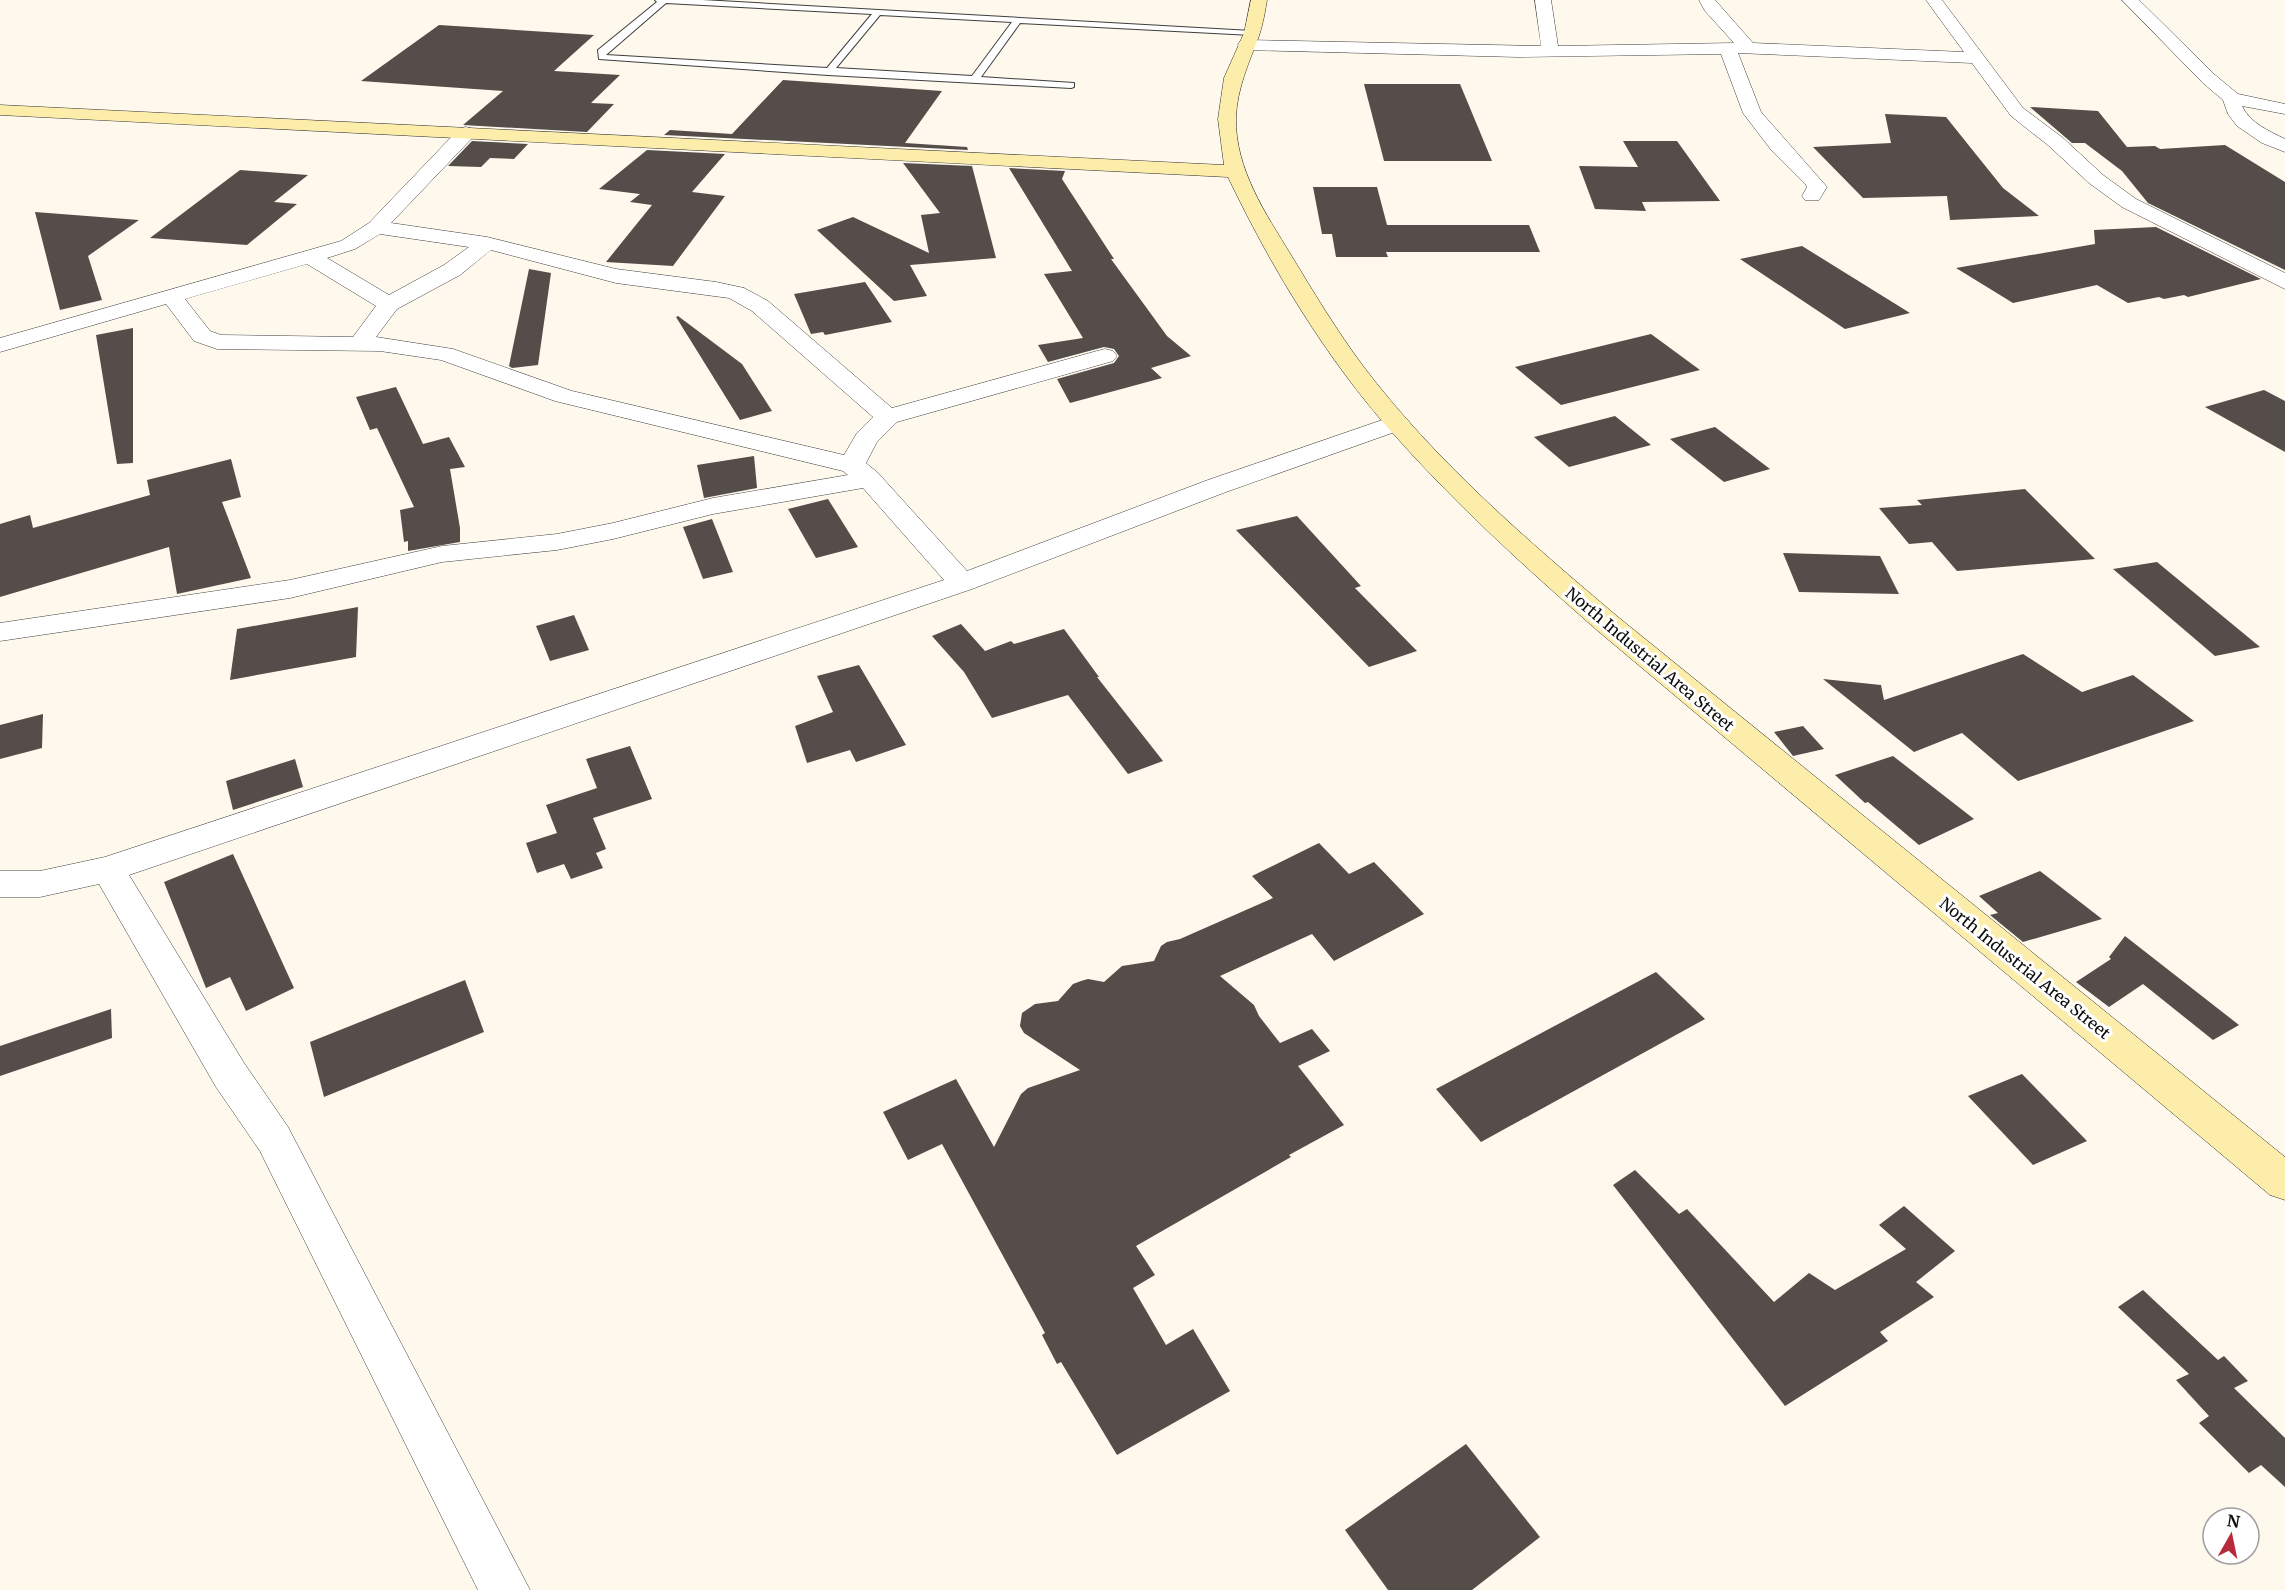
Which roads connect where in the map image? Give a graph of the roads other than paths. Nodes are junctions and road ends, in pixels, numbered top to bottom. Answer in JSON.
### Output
{"nodes":[{"id":1,"x":659,"y":0,"type":"edge"},
{"id":2,"x":664,"y":0,"type":"edge"},
{"id":3,"x":1259,"y":0,"type":"edge"},
{"id":4,"x":1543,"y":0,"type":"edge"},
{"id":5,"x":1707,"y":0,"type":"edge"},
{"id":6,"x":1934,"y":0,"type":"edge"},
{"id":7,"x":2130,"y":0,"type":"edge"},
{"id":8,"x":877,"y":13,"type":"junction"},
{"id":9,"x":1017,"y":21,"type":"junction"},
{"id":10,"x":1250,"y":39,"type":"junction"},
{"id":11,"x":1727,"y":48,"type":"junction"},
{"id":12,"x":1748,"y":48,"type":"junction"},
{"id":13,"x":1550,"y":52,"type":"junction"},
{"id":14,"x":1978,"y":58,"type":"junction"},
{"id":15,"x":828,"y":72,"type":"junction"},
{"id":16,"x":975,"y":79,"type":"junction"},
{"id":17,"x":1071,"y":86,"type":"dead end"},
{"id":18,"x":2232,"y":98,"type":"junction"},
{"id":19,"x":2285,"y":109,"type":"edge"},
{"id":20,"x":0,"y":110,"type":"edge"},
{"id":21,"x":466,"y":133,"type":"junction"},
{"id":22,"x":2285,"y":146,"type":"edge"},
{"id":23,"x":1235,"y":171,"type":"junction"},
{"id":24,"x":1812,"y":196,"type":"dead end"},
{"id":25,"x":376,"y":227,"type":"junction"},
{"id":26,"x":487,"y":243,"type":"junction"},
{"id":27,"x":311,"y":257,"type":"junction"},
{"id":28,"x":2285,"y":282,"type":"edge"},
{"id":29,"x":171,"y":296,"type":"junction"},
{"id":30,"x":389,"y":304,"type":"junction"},
{"id":31,"x":360,"y":343,"type":"junction"},
{"id":32,"x":0,"y":345,"type":"edge"},
{"id":33,"x":1105,"y":356,"type":"dead end"},
{"id":34,"x":888,"y":417,"type":"junction"},
{"id":35,"x":1397,"y":423,"type":"junction"},
{"id":36,"x":861,"y":472,"type":"junction"},
{"id":37,"x":962,"y":583,"type":"junction"},
{"id":38,"x":0,"y":632,"type":"edge"},
{"id":39,"x":108,"y":869,"type":"junction"},
{"id":40,"x":0,"y":884,"type":"edge"},
{"id":41,"x":2285,"y":1182,"type":"edge"},
{"id":42,"x":505,"y":1590,"type":"edge"}],
"edges":[{"from":1,"to":2,"type":"lane"},
{"from":2,"to":8,"type":"lane"},
{"from":2,"to":15,"type":"lane"},
{"from":3,"to":10,"type":"main road","name":"North Industrial Area Street"},
{"from":4,"to":13,"type":"street"},
{"from":5,"to":12,"type":"street"},
{"from":6,"to":14,"type":"street"},
{"from":7,"to":18,"type":"street"},
{"from":8,"to":9,"type":"lane"},
{"from":8,"to":15,"type":"lane"},
{"from":9,"to":10,"type":"lane"},
{"from":9,"to":16,"type":"lane"},
{"from":10,"to":13,"type":"street"},
{"from":10,"to":23,"type":"main road","name":"North Industrial Area Street"},
{"from":11,"to":12,"type":"street"},
{"from":11,"to":13,"type":"street"},
{"from":11,"to":24,"type":"street"},
{"from":12,"to":14,"type":"street"},
{"from":14,"to":28,"type":"street"},
{"from":15,"to":16,"type":"lane"},
{"from":16,"to":17,"type":"lane"},
{"from":18,"to":19,"type":"street"},
{"from":18,"to":22,"type":"street"},
{"from":20,"to":21,"type":"main road"},
{"from":21,"to":23,"type":"main road"},
{"from":21,"to":25,"type":"street"},
{"from":23,"to":35,"type":"main road","name":"North Industrial Area Street"},
{"from":25,"to":26,"type":"street"},
{"from":25,"to":27,"type":"street"},
{"from":26,"to":30,"type":"street"},
{"from":26,"to":34,"type":"street"},
{"from":27,"to":29,"type":"street"},
{"from":27,"to":30,"type":"street"},
{"from":29,"to":31,"type":"street"},
{"from":29,"to":32,"type":"street"},
{"from":30,"to":31,"type":"street"},
{"from":31,"to":36,"type":"street"},
{"from":33,"to":34,"type":"street"},
{"from":34,"to":36,"type":"street"},
{"from":35,"to":37,"type":"street"},
{"from":35,"to":41,"type":"main road","name":"North Industrial Area Street"},
{"from":36,"to":37,"type":"street"},
{"from":36,"to":38,"type":"street"},
{"from":37,"to":39,"type":"street"},
{"from":39,"to":40,"type":"street"},
{"from":39,"to":42,"type":"street"}]}
